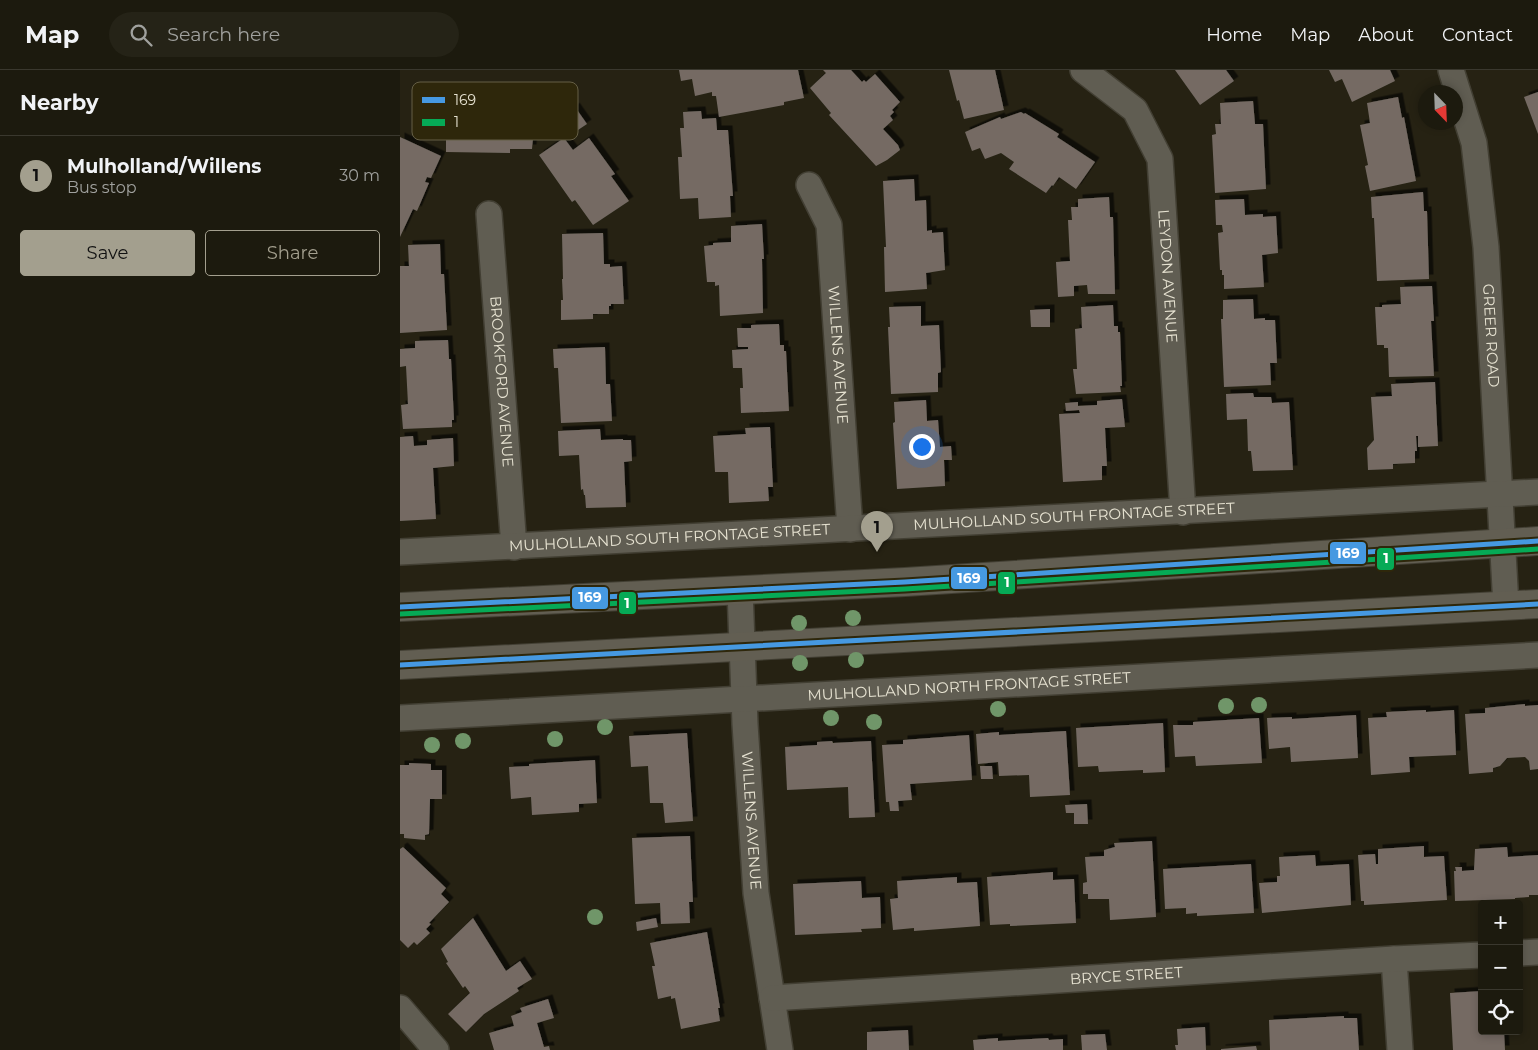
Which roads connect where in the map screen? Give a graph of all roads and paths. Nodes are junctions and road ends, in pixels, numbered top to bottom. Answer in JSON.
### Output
{"nodes":[{"id":1,"x":1083,"y":70,"type":"edge"},
{"id":2,"x":1451,"y":70,"type":"edge"},
{"id":3,"x":809,"y":185,"type":"dead end"},
{"id":4,"x":489,"y":214,"type":"dead end"},
{"id":5,"x":1538,"y":492,"type":"edge"},
{"id":6,"x":1501,"y":494,"type":"junction"},
{"id":7,"x":1183,"y":512,"type":"junction"},
{"id":8,"x":850,"y":529,"type":"junction"},
{"id":9,"x":1538,"y":542,"type":"edge"},
{"id":10,"x":1502,"y":543,"type":"junction"},
{"id":11,"x":514,"y":547,"type":"junction"},
{"id":12,"x":400,"y":552,"type":"edge"},
{"id":13,"x":740,"y":590,"type":"junction"},
{"id":14,"x":1538,"y":604,"type":"edge"},
{"id":15,"x":1506,"y":606,"type":"junction"},
{"id":16,"x":400,"y":607,"type":"edge"},
{"id":17,"x":742,"y":648,"type":"junction"},
{"id":18,"x":1538,"y":655,"type":"edge"},
{"id":19,"x":400,"y":665,"type":"edge"},
{"id":20,"x":745,"y":700,"type":"junction"},
{"id":21,"x":400,"y":718,"type":"edge"},
{"id":22,"x":1538,"y":952,"type":"edge"},
{"id":23,"x":1523,"y":953,"type":"edge"},
{"id":24,"x":1478,"y":955,"type":"edge"},
{"id":25,"x":1394,"y":959,"type":"junction"},
{"id":26,"x":772,"y":998,"type":"junction"},
{"id":27,"x":400,"y":1008,"type":"edge"},
{"id":28,"x":436,"y":1050,"type":"edge"},
{"id":29,"x":780,"y":1050,"type":"edge"},
{"id":30,"x":1400,"y":1050,"type":"edge"}],
"edges":[{"from":1,"to":7,"type":"street","name":"LEYDON AVENUE"},
{"from":2,"to":6,"type":"street","name":"GREER ROAD"},
{"from":3,"to":8,"type":"street","name":"WILLENS AVENUE"},
{"from":4,"to":11,"type":"street","name":"BROOKFORD AVENUE"},
{"from":5,"to":6,"type":"street","name":"MULHOLLAND SOUTH FRONTAGE STREET"},
{"from":6,"to":7,"type":"street","name":"MULHOLLAND SOUTH FRONTAGE STREET"},
{"from":6,"to":10,"type":"street","name":"GREER ROAD"},
{"from":7,"to":8,"type":"street","name":"MULHOLLAND SOUTH FRONTAGE STREET"},
{"from":8,"to":11,"type":"street","name":"MULHOLLAND SOUTH FRONTAGE STREET"},
{"from":9,"to":10,"type":"main road"},
{"from":10,"to":13,"type":"main road"},
{"from":10,"to":15,"type":"street","name":"GREER ROAD"},
{"from":11,"to":12,"type":"street","name":"MULHOLLAND SOUTH FRONTAGE STREET"},
{"from":13,"to":16,"type":"main road"},
{"from":13,"to":17,"type":"street","name":"WILLENS AVENUE"},
{"from":14,"to":15,"type":"main road"},
{"from":15,"to":17,"type":"main road"},
{"from":17,"to":19,"type":"main road"},
{"from":17,"to":20,"type":"street","name":"WILLENS AVENUE"},
{"from":18,"to":20,"type":"street","name":"MULHOLLAND NORTH FRONTAGE STREET"},
{"from":20,"to":21,"type":"street","name":"MULHOLLAND NORTH FRONTAGE STREET"},
{"from":20,"to":26,"type":"street","name":"WILLENS AVENUE"},
{"from":22,"to":23,"type":"street"},
{"from":24,"to":25,"type":"street","name":"BRYCE STREET"},
{"from":25,"to":26,"type":"street","name":"BRYCE STREET"},
{"from":25,"to":30,"type":"street"},
{"from":26,"to":29,"type":"street","name":"WILLENS AVENUE"},
{"from":27,"to":28,"type":"street"}]}
